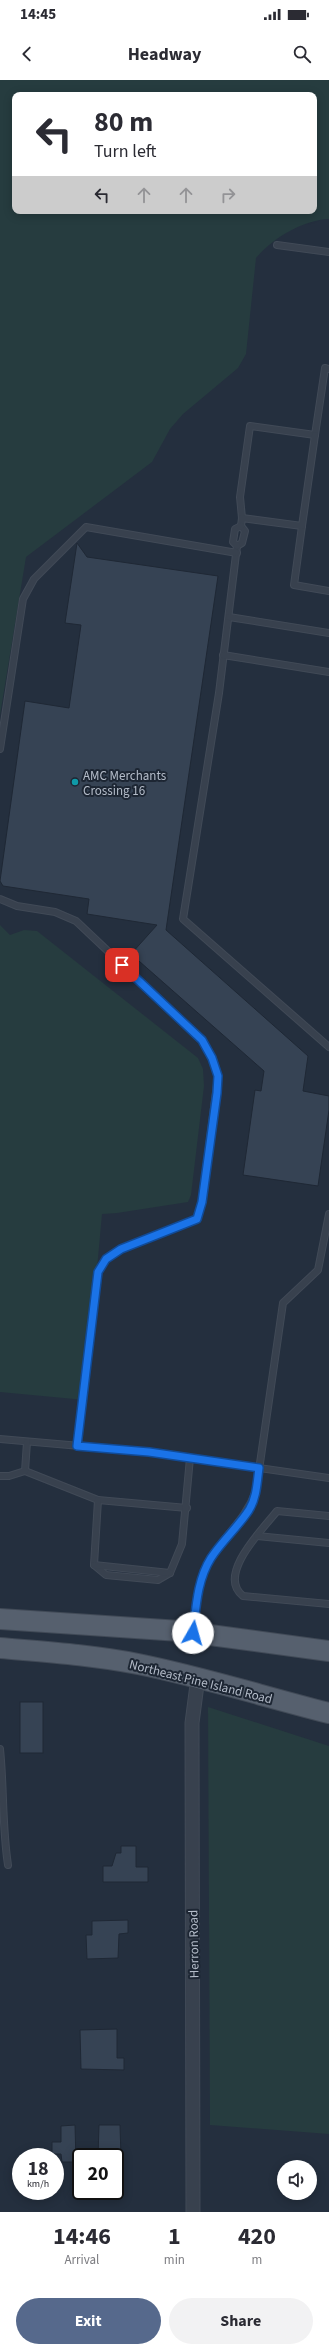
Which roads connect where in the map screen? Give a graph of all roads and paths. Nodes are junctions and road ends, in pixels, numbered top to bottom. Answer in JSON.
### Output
{"nodes":[{"id":1,"x":277,"y":245,"type":"dead end"},
{"id":2,"x":329,"y":252,"type":"edge"},
{"id":3,"x":329,"y":369,"type":"edge"},
{"id":4,"x":315,"y":435,"type":"junction"},
{"id":5,"x":242,"y":518,"type":"junction"},
{"id":6,"x":241,"y":526,"type":"junction"},
{"id":7,"x":302,"y":526,"type":"junction"},
{"id":8,"x":237,"y":549,"type":"junction"},
{"id":9,"x":329,"y":591,"type":"edge"},
{"id":10,"x":229,"y":617,"type":"junction"},
{"id":11,"x":329,"y":634,"type":"edge"},
{"id":12,"x":223,"y":655,"type":"junction"},
{"id":13,"x":329,"y":672,"type":"edge"},
{"id":14,"x":0,"y":749,"type":"edge"},
{"id":15,"x":0,"y":899,"type":"edge"},
{"id":16,"x":329,"y":1047,"type":"edge"},
{"id":17,"x":329,"y":1214,"type":"edge"},
{"id":18,"x":0,"y":1439,"type":"edge"},
{"id":19,"x":27,"y":1442,"type":"junction"},
{"id":20,"x":77,"y":1446,"type":"junction"},
{"id":21,"x":190,"y":1458,"type":"junction"},
{"id":22,"x":259,"y":1468,"type":"junction"},
{"id":23,"x":25,"y":1471,"type":"junction"},
{"id":24,"x":0,"y":1476,"type":"edge"},
{"id":25,"x":329,"y":1478,"type":"edge"},
{"id":26,"x":98,"y":1500,"type":"junction"},
{"id":27,"x":187,"y":1508,"type":"junction"},
{"id":28,"x":329,"y":1516,"type":"edge"},
{"id":29,"x":257,"y":1536,"type":"junction"},
{"id":30,"x":329,"y":1543,"type":"edge"},
{"id":31,"x":329,"y":1604,"type":"edge"},
{"id":32,"x":0,"y":1619,"type":"edge"},
{"id":33,"x":193,"y":1633,"type":"junction"},
{"id":34,"x":0,"y":1648,"type":"edge"},
{"id":35,"x":329,"y":1651,"type":"edge"},
{"id":36,"x":0,"y":1656,"type":"edge"},
{"id":37,"x":198,"y":1677,"type":"junction"},
{"id":38,"x":329,"y":1713,"type":"edge"},
{"id":39,"x":0,"y":1749,"type":"edge"},
{"id":40,"x":8,"y":1865,"type":"dead end"},
{"id":41,"x":193,"y":2212,"type":"edge"}],
"edges":[{"from":1,"to":2,"type":"lane"},
{"from":3,"to":4,"type":"lane"},
{"from":4,"to":5,"type":"lane"},
{"from":4,"to":7,"type":"lane"},
{"from":5,"to":6,"type":"lane"},
{"from":5,"to":7,"type":"lane"},
{"from":6,"to":8,"type":"lane"},
{"from":6,"to":8,"type":"lane"},
{"from":7,"to":9,"type":"lane"},
{"from":8,"to":10,"type":"lane"},
{"from":8,"to":14,"type":"lane"},
{"from":10,"to":11,"type":"lane"},
{"from":10,"to":12,"type":"lane"},
{"from":12,"to":13,"type":"lane"},
{"from":12,"to":16,"type":"lane"},
{"from":15,"to":20,"type":"lane"},
{"from":17,"to":22,"type":"lane"},
{"from":18,"to":19,"type":"lane"},
{"from":19,"to":20,"type":"lane"},
{"from":19,"to":23,"type":"lane"},
{"from":20,"to":21,"type":"lane"},
{"from":21,"to":22,"type":"lane"},
{"from":21,"to":27,"type":"lane"},
{"from":22,"to":25,"type":"lane"},
{"from":22,"to":33,"type":"lane"},
{"from":23,"to":24,"type":"lane"},
{"from":23,"to":26,"type":"lane"},
{"from":26,"to":27,"type":"lane"},
{"from":26,"to":27,"type":"lane"},
{"from":28,"to":29,"type":"lane"},
{"from":29,"to":30,"type":"lane"},
{"from":29,"to":31,"type":"lane"},
{"from":32,"to":33,"type":"main road"},
{"from":33,"to":35,"type":"main road"},
{"from":34,"to":36,"type":"lane"},
{"from":34,"to":37,"type":"main road","name":"Northeast Pine Island Road"},
{"from":37,"to":38,"type":"main road","name":"Northeast Pine Island Road"},
{"from":37,"to":41,"type":"street","name":"Herron Road"},
{"from":39,"to":40,"type":"lane"}]}
